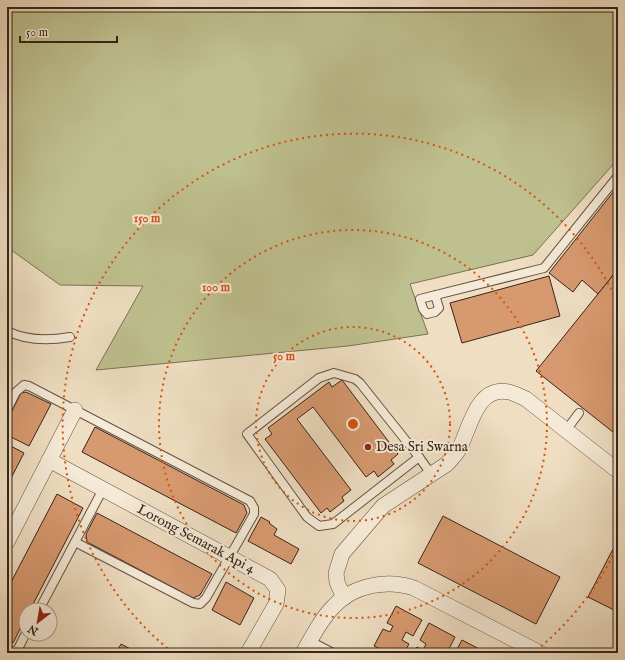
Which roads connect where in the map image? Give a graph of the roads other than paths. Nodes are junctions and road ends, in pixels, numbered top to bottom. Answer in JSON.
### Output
{"nodes":[{"id":1,"x":618,"y":176,"type":"edge"},
{"id":2,"x":435,"y":295,"type":"dead end"},
{"id":3,"x":7,"y":330,"type":"edge"},
{"id":4,"x":70,"y":337,"type":"dead end"},
{"id":5,"x":7,"y":410,"type":"edge"},
{"id":6,"x":75,"y":410,"type":"junction"},
{"id":7,"x":579,"y":413,"type":"dead end"},
{"id":8,"x":567,"y":429,"type":"junction"},
{"id":9,"x":419,"y":458,"type":"junction"},
{"id":10,"x":49,"y":460,"type":"junction"},
{"id":11,"x":618,"y":471,"type":"edge"},
{"id":12,"x":431,"y":474,"type":"junction"},
{"id":13,"x":103,"y":489,"type":"junction"},
{"id":14,"x":7,"y":542,"type":"edge"},
{"id":15,"x":75,"y":542,"type":"junction"},
{"id":16,"x":229,"y":557,"type":"junction"},
{"id":17,"x":344,"y":598,"type":"junction"},
{"id":18,"x":43,"y":602,"type":"edge"},
{"id":19,"x":22,"y":642,"type":"edge"},
{"id":20,"x":307,"y":647,"type":"edge"},
{"id":21,"x":7,"y":652,"type":"edge"},
{"id":22,"x":248,"y":653,"type":"edge"},
{"id":23,"x":333,"y":653,"type":"edge"},
{"id":24,"x":540,"y":653,"type":"edge"}],
"edges":[{"from":1,"to":2,"type":"lane"},
{"from":3,"to":4,"type":"lane"},
{"from":5,"to":6,"type":"lane"},
{"from":6,"to":10,"type":"street"},
{"from":6,"to":16,"type":"lane"},
{"from":7,"to":8,"type":"lane"},
{"from":8,"to":11,"type":"street"},
{"from":8,"to":12,"type":"street"},
{"from":9,"to":9,"type":"lane"},
{"from":9,"to":12,"type":"lane"},
{"from":10,"to":13,"type":"street","name":"Lorong Semarak Api 4"},
{"from":10,"to":14,"type":"street"},
{"from":12,"to":17,"type":"street"},
{"from":13,"to":15,"type":"lane"},
{"from":13,"to":16,"type":"street","name":"Lorong Semarak Api 4"},
{"from":15,"to":16,"type":"lane"},
{"from":15,"to":18,"type":"lane"},
{"from":16,"to":22,"type":"street","name":"Lorong Semarak Api 4"},
{"from":17,"to":20,"type":"street"},
{"from":17,"to":24,"type":"street"},
{"from":19,"to":21,"type":"lane"},
{"from":20,"to":23,"type":"lane"}]}
